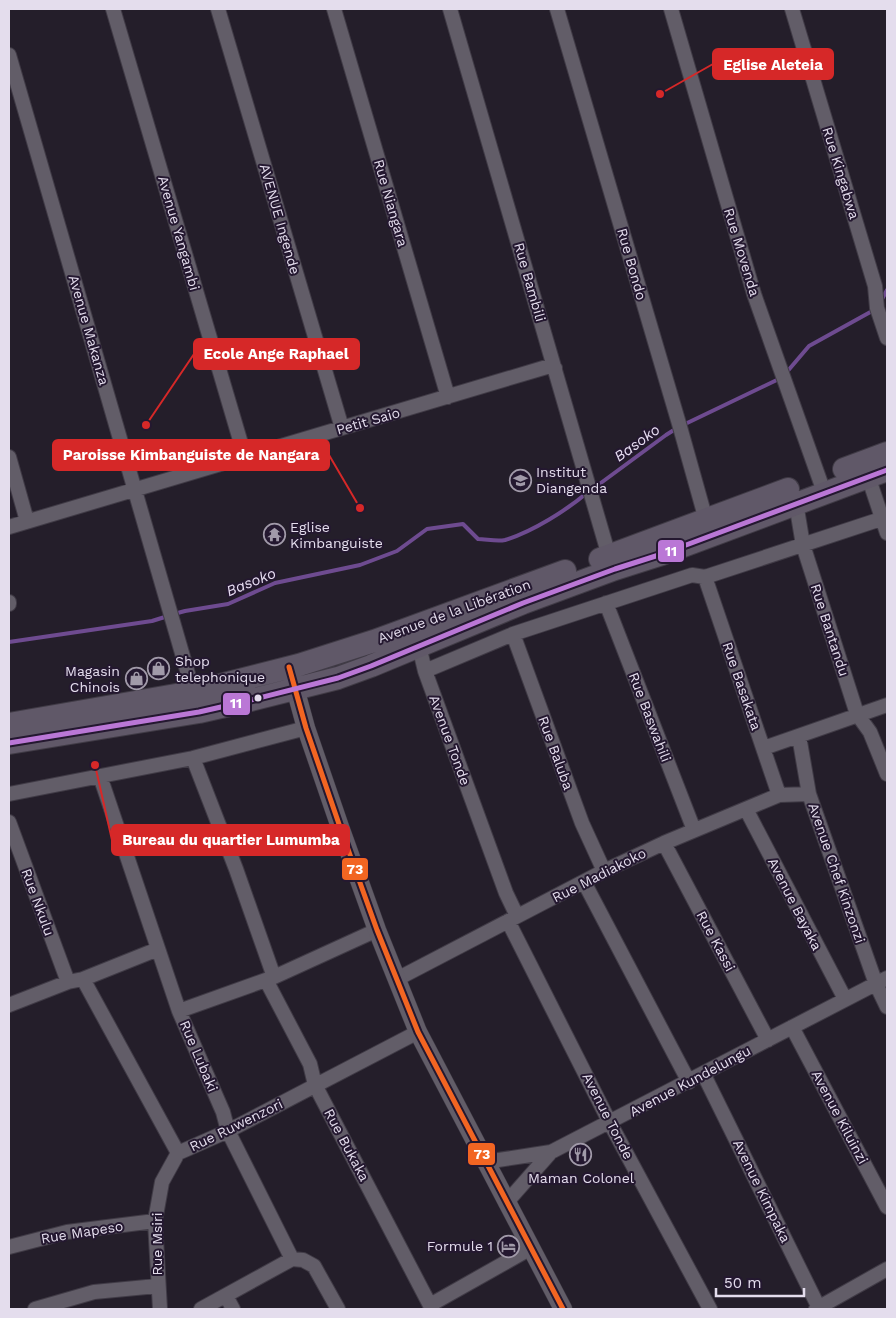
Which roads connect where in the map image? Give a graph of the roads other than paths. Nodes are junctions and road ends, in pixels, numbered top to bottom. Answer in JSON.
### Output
{"nodes":[{"id":1,"x":113,"y":9,"type":"edge"},
{"id":2,"x":218,"y":9,"type":"edge"},
{"id":3,"x":334,"y":9,"type":"edge"},
{"id":4,"x":450,"y":9,"type":"edge"},
{"id":5,"x":557,"y":9,"type":"edge"},
{"id":6,"x":670,"y":9,"type":"edge"},
{"id":7,"x":792,"y":9,"type":"edge"},
{"id":8,"x":9,"y":55,"type":"edge"},
{"id":9,"x":887,"y":338,"type":"edge"},
{"id":10,"x":555,"y":368,"type":"junction"},
{"id":11,"x":448,"y":398,"type":"junction"},
{"id":12,"x":342,"y":428,"type":"junction"},
{"id":13,"x":887,"y":453,"type":"edge"},
{"id":14,"x":244,"y":456,"type":"junction"},
{"id":15,"x":9,"y":457,"type":"edge"},
{"id":16,"x":878,"y":473,"type":"edge"},
{"id":17,"x":822,"y":485,"type":"junction"},
{"id":18,"x":136,"y":488,"type":"junction"},
{"id":19,"x":796,"y":503,"type":"junction"},
{"id":20,"x":885,"y":517,"type":"edge"},
{"id":21,"x":706,"y":520,"type":"junction"},
{"id":22,"x":28,"y":521,"type":"junction"},
{"id":23,"x":9,"y":527,"type":"edge"},
{"id":24,"x":887,"y":533,"type":"edge"},
{"id":25,"x":803,"y":545,"type":"junction"},
{"id":26,"x":609,"y":556,"type":"junction"},
{"id":27,"x":705,"y":577,"type":"junction"},
{"id":28,"x":606,"y":603,"type":"junction"},
{"id":29,"x":513,"y":634,"type":"junction"},
{"id":30,"x":419,"y":646,"type":"junction"},
{"id":31,"x":289,"y":667,"type":"junction"},
{"id":32,"x":424,"y":671,"type":"junction"},
{"id":33,"x":294,"y":688,"type":"junction"},
{"id":34,"x":196,"y":702,"type":"junction"},
{"id":35,"x":887,"y":704,"type":"edge"},
{"id":36,"x":857,"y":714,"type":"junction"},
{"id":37,"x":9,"y":724,"type":"edge"},
{"id":38,"x":306,"y":728,"type":"junction"},
{"id":39,"x":799,"y":736,"type":"junction"},
{"id":40,"x":9,"y":743,"type":"edge"},
{"id":41,"x":764,"y":748,"type":"junction"},
{"id":42,"x":193,"y":758,"type":"junction"},
{"id":43,"x":887,"y":774,"type":"edge"},
{"id":44,"x":100,"y":776,"type":"junction"},
{"id":45,"x":9,"y":794,"type":"edge"},
{"id":46,"x":780,"y":794,"type":"junction"},
{"id":47,"x":809,"y":794,"type":"junction"},
{"id":48,"x":746,"y":808,"type":"junction"},
{"id":49,"x":9,"y":822,"type":"edge"},
{"id":50,"x":694,"y":830,"type":"junction"},
{"id":51,"x":664,"y":843,"type":"junction"},
{"id":52,"x":604,"y":871,"type":"junction"},
{"id":53,"x":584,"y":882,"type":"junction"},
{"id":54,"x":512,"y":918,"type":"junction"},
{"id":55,"x":377,"y":930,"type":"junction"},
{"id":56,"x":158,"y":949,"type":"junction"},
{"id":57,"x":270,"y":978,"type":"junction"},
{"id":58,"x":83,"y":979,"type":"junction"},
{"id":59,"x":397,"y":979,"type":"junction"},
{"id":60,"x":881,"y":981,"type":"edge"},
{"id":61,"x":68,"y":982,"type":"junction"},
{"id":62,"x":845,"y":999,"type":"junction"},
{"id":63,"x":9,"y":1005,"type":"edge"},
{"id":64,"x":887,"y":1007,"type":"edge"},
{"id":65,"x":179,"y":1012,"type":"junction"},
{"id":66,"x":792,"y":1027,"type":"junction"},
{"id":67,"x":418,"y":1032,"type":"junction"},
{"id":68,"x":768,"y":1040,"type":"junction"},
{"id":69,"x":704,"y":1074,"type":"junction"},
{"id":70,"x":689,"y":1082,"type":"junction"},
{"id":71,"x":315,"y":1085,"type":"junction"},
{"id":72,"x":610,"y":1123,"type":"junction"},
{"id":73,"x":228,"y":1131,"type":"junction"},
{"id":74,"x":551,"y":1152,"type":"junction"},
{"id":75,"x":178,"y":1153,"type":"junction"},
{"id":76,"x":485,"y":1162,"type":"junction"},
{"id":77,"x":506,"y":1203,"type":"junction"},
{"id":78,"x":887,"y":1207,"type":"edge"},
{"id":79,"x":155,"y":1221,"type":"junction"},
{"id":80,"x":9,"y":1247,"type":"edge"},
{"id":81,"x":531,"y":1248,"type":"junction"},
{"id":82,"x":292,"y":1259,"type":"junction"},
{"id":83,"x":887,"y":1270,"type":"edge"},
{"id":84,"x":157,"y":1286,"type":"junction"},
{"id":85,"x":226,"y":1296,"type":"junction"},
{"id":86,"x":431,"y":1307,"type":"edge"},
{"id":87,"x":35,"y":1309,"type":"edge"},
{"id":88,"x":160,"y":1309,"type":"edge"},
{"id":89,"x":201,"y":1309,"type":"edge"},
{"id":90,"x":233,"y":1309,"type":"edge"},
{"id":91,"x":338,"y":1309,"type":"edge"},
{"id":92,"x":563,"y":1309,"type":"edge"},
{"id":93,"x":710,"y":1309,"type":"edge"},
{"id":94,"x":818,"y":1309,"type":"edge"}],
"edges":[{"from":1,"to":14,"type":"street","name":"Avenue Yangambi"},
{"from":2,"to":12,"type":"street","name":"AVENUE Ingende"},
{"from":3,"to":11,"type":"street","name":"Rue Niangara"},
{"from":4,"to":10,"type":"street","name":"Rue Bambili"},
{"from":5,"to":21,"type":"street","name":"Rue Bondo"},
{"from":6,"to":17,"type":"street","name":"Rue Movenda"},
{"from":7,"to":9,"type":"street","name":"Rue Kingabwa"},
{"from":8,"to":18,"type":"street","name":"Avenue Makanza"},
{"from":10,"to":11,"type":"street","name":"Petit Saio"},
{"from":10,"to":26,"type":"street","name":"Rue Bambili"},
{"from":11,"to":12,"type":"street","name":"Petit Saio"},
{"from":12,"to":14,"type":"street","name":"Petit Saio"},
{"from":13,"to":17,"type":"highway","name":"Avenue de la Libération"},
{"from":14,"to":18,"type":"street","name":"Petit Saio"},
{"from":15,"to":22,"type":"street"},
{"from":16,"to":17,"type":"highway","name":"Avenue de la Libération"},
{"from":16,"to":20,"type":"street"},
{"from":17,"to":19,"type":"highway","name":"Avenue de la Libération"},
{"from":17,"to":21,"type":"highway","name":"Avenue de la Libération"},
{"from":18,"to":22,"type":"street","name":"Petit Saio"},
{"from":18,"to":34,"type":"street","name":"Avenue Makanza"},
{"from":19,"to":25,"type":"street","name":"Rue Bantandu"},
{"from":19,"to":30,"type":"highway","name":"Avenue de la Libération"},
{"from":20,"to":24,"type":"street"},
{"from":20,"to":25,"type":"street"},
{"from":21,"to":26,"type":"highway","name":"Avenue de la Libération"},
{"from":22,"to":23,"type":"street","name":"Petit Saio"},
{"from":25,"to":27,"type":"street"},
{"from":25,"to":36,"type":"street","name":"Rue Bantandu"},
{"from":26,"to":31,"type":"highway","name":"Avenue de la Libération"},
{"from":27,"to":28,"type":"street"},
{"from":27,"to":41,"type":"street","name":"Rue Basakata"},
{"from":28,"to":29,"type":"street"},
{"from":28,"to":50,"type":"street","name":"Rue Baswahili"},
{"from":29,"to":32,"type":"street"},
{"from":29,"to":52,"type":"street","name":"Rue Baluba"},
{"from":30,"to":32,"type":"street","name":"Avenue Tonde"},
{"from":30,"to":33,"type":"highway","name":"Avenue de la Libération"},
{"from":31,"to":33,"type":"street"},
{"from":31,"to":34,"type":"highway","name":"Avenue de la Libération"},
{"from":32,"to":54,"type":"street","name":"Avenue Tonde"},
{"from":33,"to":34,"type":"highway","name":"Avenue de la Libération"},
{"from":33,"to":38,"type":"street"},
{"from":34,"to":37,"type":"highway","name":"Avenue de la Libération"},
{"from":34,"to":40,"type":"highway","name":"Avenue de la Libération"},
{"from":35,"to":36,"type":"street"},
{"from":36,"to":39,"type":"street"},
{"from":36,"to":43,"type":"street","name":"Rue Bantandu"},
{"from":38,"to":42,"type":"street"},
{"from":38,"to":55,"type":"street"},
{"from":39,"to":41,"type":"street"},
{"from":39,"to":47,"type":"street","name":"Avenue Chef Kinzonzi"},
{"from":41,"to":46,"type":"street","name":"Rue Basakata"},
{"from":42,"to":44,"type":"street"},
{"from":42,"to":57,"type":"street","name":"Rue Bukaka"},
{"from":44,"to":45,"type":"street"},
{"from":44,"to":56,"type":"street","name":"Rue Lubaki"},
{"from":46,"to":47,"type":"street","name":"Rue Madiakoko"},
{"from":46,"to":48,"type":"street","name":"Rue Madiakoko"},
{"from":47,"to":60,"type":"street","name":"Avenue Chef Kinzonzi"},
{"from":48,"to":50,"type":"street","name":"Rue Madiakoko"},
{"from":48,"to":62,"type":"street","name":"Avenue Bayaka"},
{"from":49,"to":61,"type":"street","name":"Rue Nkulu"},
{"from":50,"to":51,"type":"street","name":"Rue Madiakoko"},
{"from":51,"to":52,"type":"street","name":"Rue Madiakoko"},
{"from":51,"to":68,"type":"street","name":"Rue Kassi"},
{"from":52,"to":53,"type":"street","name":"Rue Madiakoko"},
{"from":53,"to":54,"type":"street","name":"Rue Madiakoko"},
{"from":53,"to":70,"type":"street"},
{"from":54,"to":59,"type":"street","name":"Rue Madiakoko"},
{"from":54,"to":72,"type":"street","name":"Avenue Tonde"},
{"from":55,"to":57,"type":"street"},
{"from":55,"to":59,"type":"street"},
{"from":56,"to":58,"type":"street"},
{"from":56,"to":65,"type":"street","name":"Rue Lubaki"},
{"from":57,"to":65,"type":"street"},
{"from":57,"to":71,"type":"street","name":"Rue Bukaka"},
{"from":58,"to":61,"type":"street"},
{"from":58,"to":75,"type":"street","name":"Rue Ruwenzori"},
{"from":59,"to":67,"type":"street"},
{"from":60,"to":62,"type":"street","name":"Avenue Kundelungu"},
{"from":60,"to":64,"type":"street","name":"Avenue Chef Kinzonzi"},
{"from":61,"to":63,"type":"street"},
{"from":62,"to":66,"type":"street","name":"Avenue Kundelungu"},
{"from":65,"to":73,"type":"street","name":"Rue Lubaki"},
{"from":66,"to":68,"type":"street","name":"Avenue Kundelungu"},
{"from":66,"to":78,"type":"street","name":"Avenue Kiluinzi"},
{"from":67,"to":71,"type":"street","name":"Rue Ruwenzori"},
{"from":67,"to":76,"type":"street"},
{"from":68,"to":69,"type":"street","name":"Avenue Kundelungu"},
{"from":69,"to":70,"type":"street","name":"Avenue Kundelungu"},
{"from":69,"to":94,"type":"street","name":"Avenue Kimpaka"},
{"from":70,"to":72,"type":"street","name":"Avenue Kundelungu"},
{"from":71,"to":73,"type":"street","name":"Rue Ruwenzori"},
{"from":71,"to":86,"type":"street","name":"Rue Bukaka"},
{"from":72,"to":74,"type":"street","name":"Avenue Kundelungu"},
{"from":72,"to":93,"type":"street","name":"Avenue Tonde"},
{"from":73,"to":75,"type":"street","name":"Rue Ruwenzori"},
{"from":73,"to":82,"type":"street","name":"Rue Lubaki"},
{"from":74,"to":76,"type":"street","name":"Avenue Kundelungu"},
{"from":74,"to":77,"type":"street"},
{"from":75,"to":79,"type":"street","name":"Rue Msiri"},
{"from":76,"to":77,"type":"street"},
{"from":77,"to":81,"type":"street"},
{"from":79,"to":80,"type":"street","name":"Rue Mapeso"},
{"from":79,"to":84,"type":"street","name":"Rue Msiri"},
{"from":81,"to":86,"type":"street"},
{"from":81,"to":92,"type":"street"},
{"from":82,"to":85,"type":"street"},
{"from":82,"to":91,"type":"street"},
{"from":83,"to":94,"type":"street"},
{"from":84,"to":87,"type":"street"},
{"from":84,"to":88,"type":"street","name":"Rue Msiri"},
{"from":85,"to":89,"type":"street"},
{"from":85,"to":90,"type":"street"}]}
